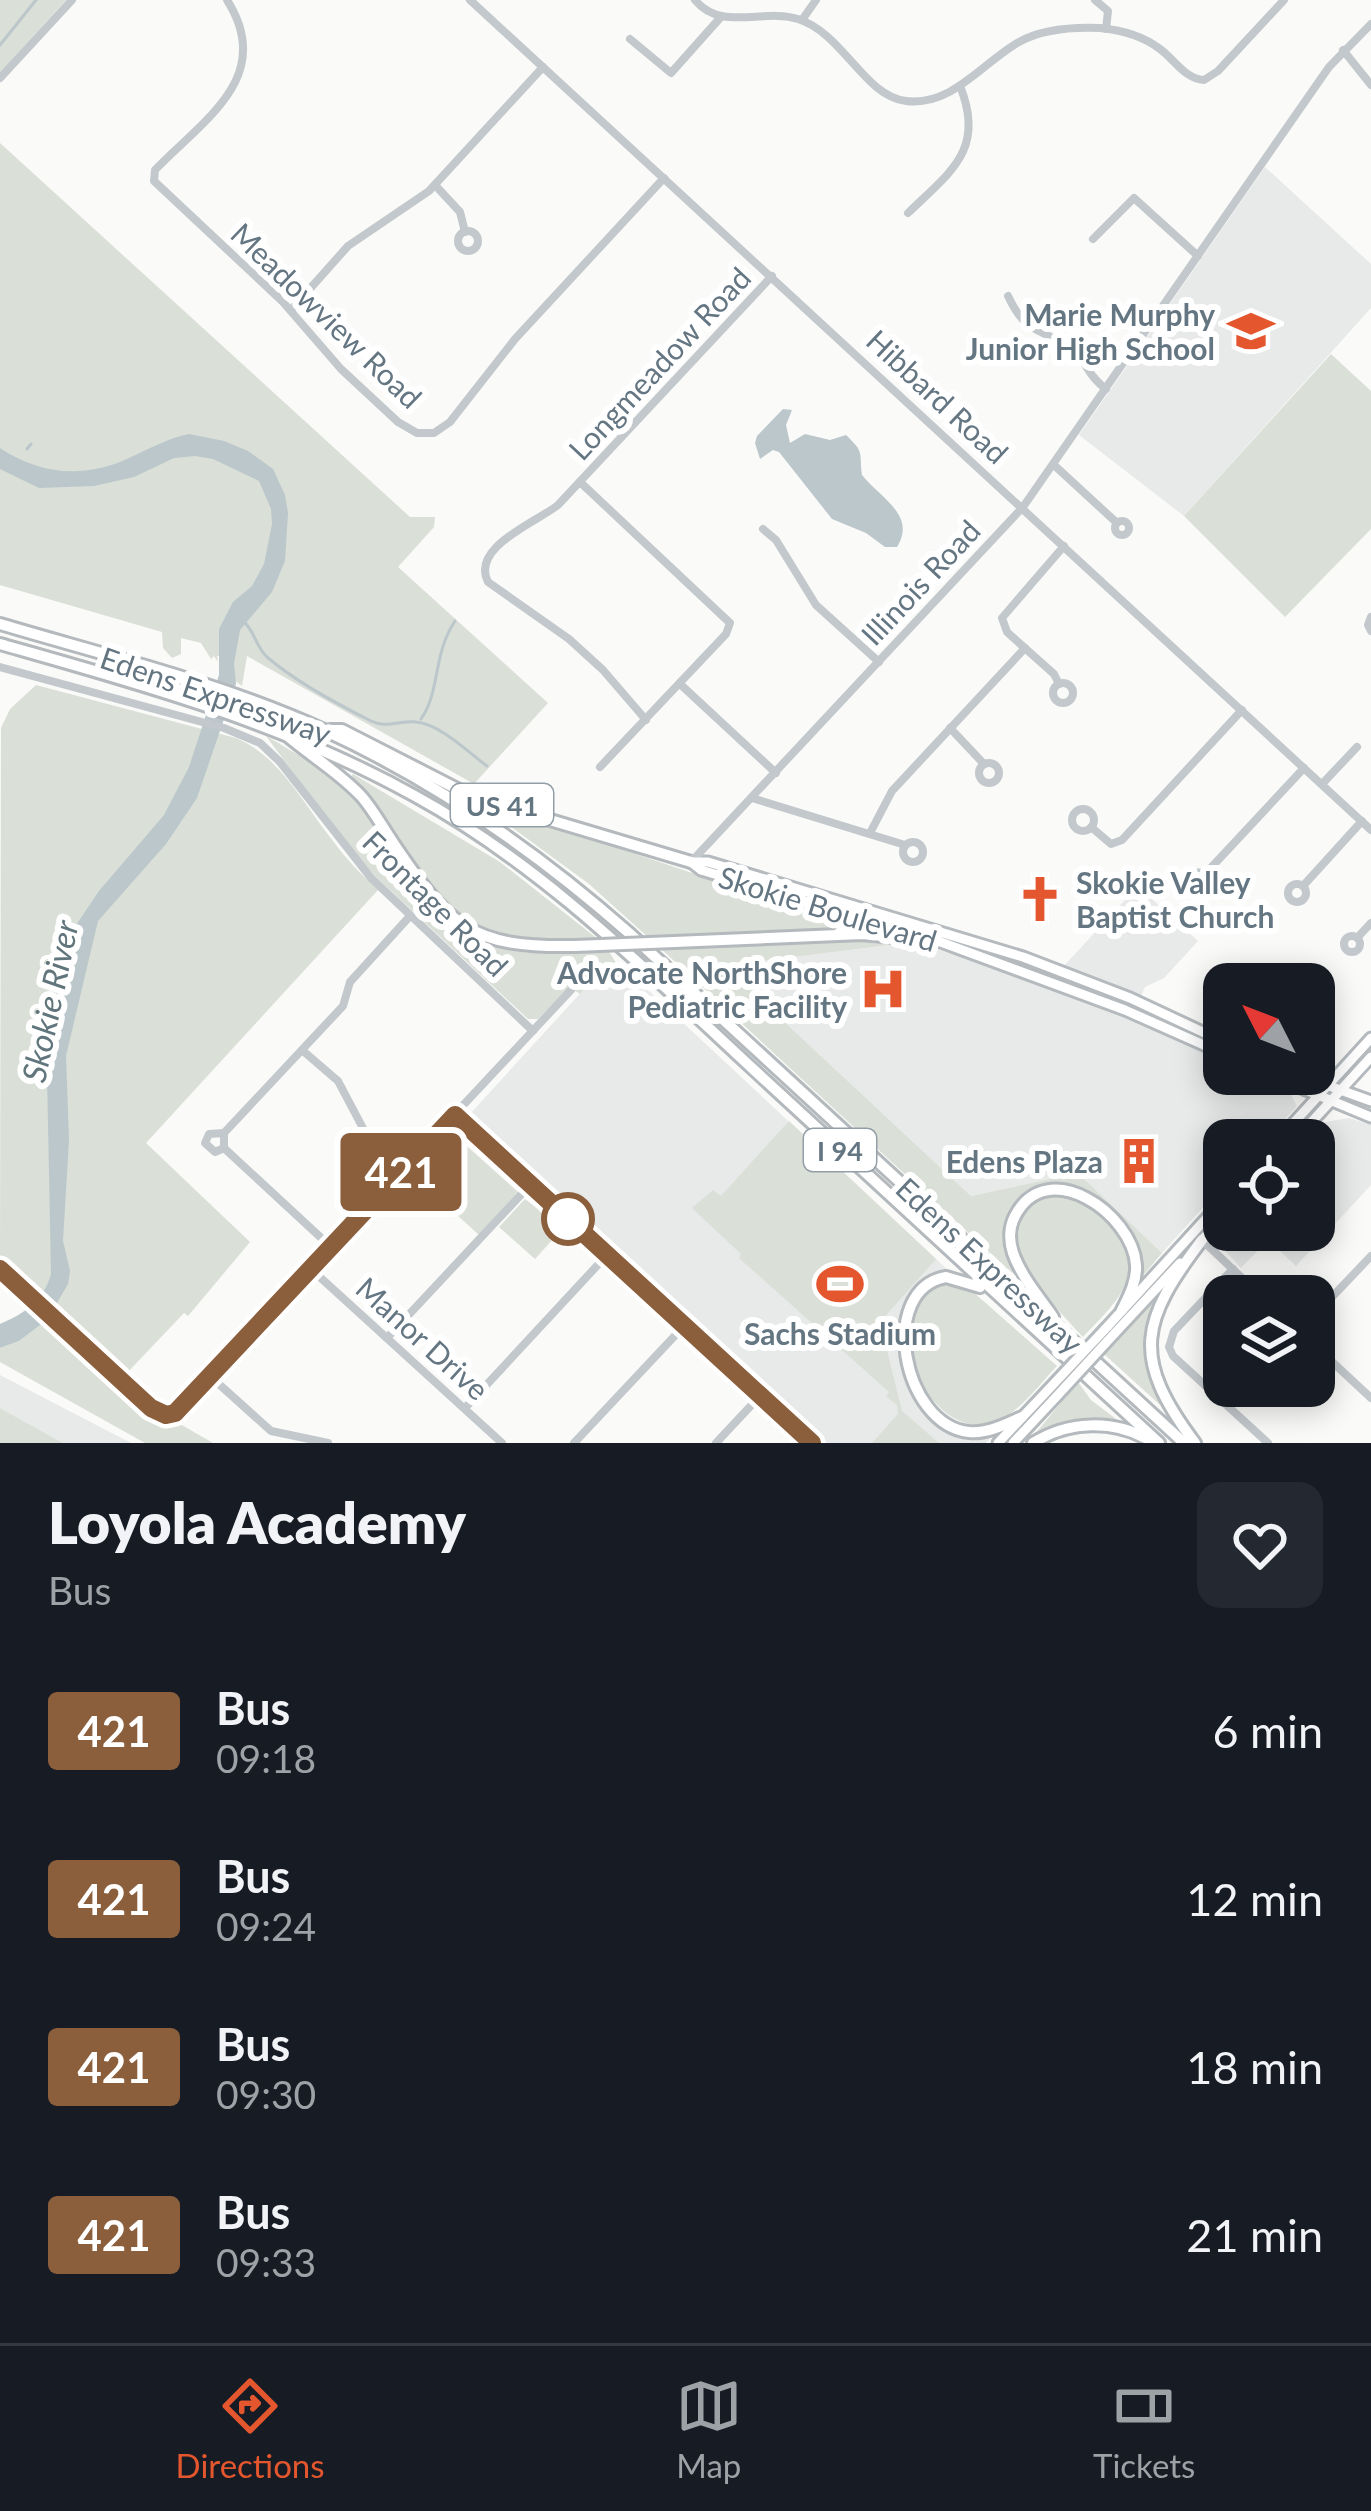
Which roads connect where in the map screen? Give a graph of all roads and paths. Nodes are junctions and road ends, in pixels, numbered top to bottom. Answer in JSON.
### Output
{"nodes":[{"id":1,"x":72,"y":0,"type":"edge"},
{"id":2,"x":227,"y":0,"type":"edge"},
{"id":3,"x":470,"y":0,"type":"edge"},
{"id":4,"x":695,"y":0,"type":"edge"},
{"id":5,"x":816,"y":0,"type":"edge"},
{"id":6,"x":1095,"y":0,"type":"edge"},
{"id":7,"x":1284,"y":0,"type":"edge"},
{"id":8,"x":720,"y":18,"type":"junction"},
{"id":9,"x":802,"y":20,"type":"junction"},
{"id":10,"x":1371,"y":24,"type":"edge"},
{"id":11,"x":1106,"y":29,"type":"junction"},
{"id":12,"x":630,"y":39,"type":"dead end"},
{"id":13,"x":1343,"y":50,"type":"junction"},
{"id":14,"x":544,"y":67,"type":"junction"},
{"id":15,"x":0,"y":78,"type":"edge"},
{"id":16,"x":1371,"y":85,"type":"edge"},
{"id":17,"x":959,"y":86,"type":"junction"},
{"id":18,"x":664,"y":178,"type":"junction"},
{"id":19,"x":435,"y":185,"type":"junction"},
{"id":20,"x":908,"y":213,"type":"dead end"},
{"id":21,"x":465,"y":232,"type":"dead end"},
{"id":22,"x":1093,"y":239,"type":"dead end"},
{"id":23,"x":1198,"y":256,"type":"junction"},
{"id":24,"x":772,"y":276,"type":"junction"},
{"id":25,"x":1008,"y":296,"type":"dead end"},
{"id":26,"x":291,"y":310,"type":"junction"},
{"id":27,"x":1106,"y":389,"type":"junction"},
{"id":28,"x":1054,"y":465,"type":"junction"},
{"id":29,"x":580,"y":482,"type":"junction"},
{"id":30,"x":1023,"y":507,"type":"junction"},
{"id":31,"x":1117,"y":523,"type":"dead end"},
{"id":32,"x":763,"y":529,"type":"dead end"},
{"id":33,"x":1064,"y":546,"type":"junction"},
{"id":34,"x":1371,"y":617,"type":"edge"},
{"id":35,"x":0,"y":624,"type":"edge"},
{"id":36,"x":1371,"y":631,"type":"edge"},
{"id":37,"x":0,"y":644,"type":"edge"},
{"id":38,"x":1025,"y":648,"type":"junction"},
{"id":39,"x":879,"y":662,"type":"junction"},
{"id":40,"x":0,"y":667,"type":"edge"},
{"id":41,"x":1059,"y":683,"type":"dead end"},
{"id":42,"x":680,"y":684,"type":"junction"},
{"id":43,"x":1242,"y":710,"type":"junction"},
{"id":44,"x":646,"y":719,"type":"junction"},
{"id":45,"x":950,"y":728,"type":"junction"},
{"id":46,"x":322,"y":730,"type":"junction"},
{"id":47,"x":283,"y":732,"type":"junction"},
{"id":48,"x":1357,"y":747,"type":"dead end"},
{"id":49,"x":985,"y":764,"type":"dead end"},
{"id":50,"x":600,"y":767,"type":"dead end"},
{"id":51,"x":1304,"y":768,"type":"junction"},
{"id":52,"x":776,"y":773,"type":"junction"},
{"id":53,"x":1322,"y":784,"type":"junction"},
{"id":54,"x":752,"y":798,"type":"junction"},
{"id":55,"x":1362,"y":821,"type":"junction"},
{"id":56,"x":1091,"y":827,"type":"dead end"},
{"id":57,"x":1371,"y":830,"type":"edge"},
{"id":58,"x":870,"y":833,"type":"junction"},
{"id":59,"x":905,"y":845,"type":"dead end"},
{"id":60,"x":691,"y":862,"type":"junction"},
{"id":61,"x":1207,"y":872,"type":"dead end"},
{"id":62,"x":1303,"y":886,"type":"dead end"},
{"id":63,"x":847,"y":910,"type":"junction"},
{"id":64,"x":410,"y":916,"type":"junction"},
{"id":65,"x":1371,"y":923,"type":"edge"},
{"id":66,"x":835,"y":936,"type":"junction"},
{"id":67,"x":1357,"y":938,"type":"dead end"},
{"id":68,"x":938,"y":941,"type":"junction"},
{"id":69,"x":572,"y":991,"type":"dead end"},
{"id":70,"x":533,"y":1031,"type":"junction"},
{"id":71,"x":1203,"y":1032,"type":"edge"},
{"id":72,"x":1371,"y":1039,"type":"edge"},
{"id":73,"x":1203,"y":1045,"type":"edge"},
{"id":74,"x":302,"y":1050,"type":"junction"},
{"id":75,"x":1371,"y":1057,"type":"edge"},
{"id":76,"x":1335,"y":1077,"type":"edge"},
{"id":77,"x":1335,"y":1089,"type":"edge"},
{"id":78,"x":1342,"y":1091,"type":"junction"},
{"id":79,"x":1313,"y":1095,"type":"edge"},
{"id":80,"x":1317,"y":1097,"type":"junction"},
{"id":81,"x":1371,"y":1102,"type":"edge"},
{"id":82,"x":1330,"y":1103,"type":"junction"},
{"id":83,"x":455,"y":1115,"type":"junction"},
{"id":84,"x":1371,"y":1117,"type":"edge"},
{"id":85,"x":1297,"y":1119,"type":"edge"},
{"id":86,"x":1315,"y":1119,"type":"edge"},
{"id":87,"x":404,"y":1169,"type":"junction"},
{"id":88,"x":530,"y":1184,"type":"junction"},
{"id":89,"x":1203,"y":1221,"type":"edge"},
{"id":90,"x":1202,"y":1240,"type":"junction"},
{"id":91,"x":332,"y":1247,"type":"junction"},
{"id":92,"x":607,"y":1255,"type":"junction"},
{"id":93,"x":1370,"y":1260,"type":"edge"},
{"id":94,"x":0,"y":1269,"type":"edge"},
{"id":95,"x":311,"y":1269,"type":"junction"},
{"id":96,"x":1232,"y":1269,"type":"junction"},
{"id":97,"x":1239,"y":1275,"type":"edge"},
{"id":98,"x":993,"y":1294,"type":"junction"},
{"id":99,"x":1335,"y":1295,"type":"edge"},
{"id":100,"x":1122,"y":1310,"type":"junction"},
{"id":101,"x":684,"y":1326,"type":"junction"},
{"id":102,"x":1111,"y":1330,"type":"junction"},
{"id":103,"x":387,"y":1338,"type":"junction"},
{"id":104,"x":1069,"y":1339,"type":"junction"},
{"id":105,"x":1335,"y":1365,"type":"edge"},
{"id":106,"x":211,"y":1377,"type":"junction"},
{"id":107,"x":1052,"y":1393,"type":"junction"},
{"id":108,"x":760,"y":1396,"type":"junction"},
{"id":109,"x":1371,"y":1398,"type":"edge"},
{"id":110,"x":465,"y":1408,"type":"junction"},
{"id":111,"x":1022,"y":1417,"type":"junction"},
{"id":112,"x":328,"y":1443,"type":"edge"},
{"id":113,"x":502,"y":1443,"type":"edge"},
{"id":114,"x":574,"y":1443,"type":"edge"},
{"id":115,"x":716,"y":1443,"type":"edge"},
{"id":116,"x":812,"y":1443,"type":"edge"},
{"id":117,"x":998,"y":1443,"type":"edge"},
{"id":118,"x":1013,"y":1443,"type":"edge"},
{"id":119,"x":1033,"y":1443,"type":"edge"},
{"id":120,"x":1156,"y":1443,"type":"edge"},
{"id":121,"x":1184,"y":1443,"type":"edge"},
{"id":122,"x":1195,"y":1443,"type":"edge"},
{"id":123,"x":1268,"y":1443,"type":"edge"}],
"edges":[{"from":1,"to":15,"type":"street"},
{"from":2,"to":26,"type":"street","name":"Meadowview Road"},
{"from":3,"to":14,"type":"street","name":"Hibbard Road"},
{"from":4,"to":8,"type":"street"},
{"from":5,"to":9,"type":"street"},
{"from":6,"to":11,"type":"street"},
{"from":7,"to":11,"type":"street"},
{"from":8,"to":9,"type":"street"},
{"from":8,"to":12,"type":"street"},
{"from":9,"to":17,"type":"street"},
{"from":10,"to":13,"type":"street","name":"Illinois Road"},
{"from":11,"to":17,"type":"street"},
{"from":13,"to":16,"type":"street"},
{"from":13,"to":23,"type":"street","name":"Illinois Road"},
{"from":14,"to":18,"type":"street","name":"Hibbard Road"},
{"from":14,"to":19,"type":"street"},
{"from":17,"to":20,"type":"street"},
{"from":18,"to":24,"type":"street","name":"Hibbard Road"},
{"from":18,"to":26,"type":"street","name":"Meadowview Road"},
{"from":19,"to":21,"type":"street"},
{"from":19,"to":26,"type":"street"},
{"from":22,"to":23,"type":"street"},
{"from":23,"to":27,"type":"street","name":"Illinois Road"},
{"from":24,"to":29,"type":"street","name":"Longmeadow Road"},
{"from":24,"to":30,"type":"street","name":"Hibbard Road"},
{"from":25,"to":27,"type":"street"},
{"from":27,"to":28,"type":"street","name":"Illinois Road"},
{"from":28,"to":30,"type":"street","name":"Illinois Road"},
{"from":28,"to":31,"type":"street"},
{"from":29,"to":42,"type":"street","name":"Longmeadow Road"},
{"from":29,"to":44,"type":"street","name":"Longmeadow Road"},
{"from":30,"to":33,"type":"street","name":"Hibbard Road"},
{"from":30,"to":39,"type":"street","name":"Illinois Road"},
{"from":32,"to":39,"type":"street"},
{"from":33,"to":38,"type":"street"},
{"from":33,"to":43,"type":"street","name":"Hibbard Road"},
{"from":34,"to":36,"type":"street"},
{"from":35,"to":46,"type":"highway","name":"Edens Expressway","number":"I 94"},
{"from":37,"to":47,"type":"highway","name":"Edens Expressway","number":"I 94"},
{"from":38,"to":41,"type":"street"},
{"from":38,"to":45,"type":"street"},
{"from":39,"to":52,"type":"street","name":"Illinois Road"},
{"from":40,"to":64,"type":"street","name":"Frontage Road"},
{"from":42,"to":44,"type":"street","name":"Longmeadow Road"},
{"from":42,"to":52,"type":"street"},
{"from":43,"to":51,"type":"street","name":"Hibbard Road"},
{"from":43,"to":56,"type":"street"},
{"from":44,"to":50,"type":"street","name":"Longmeadow Road"},
{"from":45,"to":49,"type":"street"},
{"from":45,"to":58,"type":"street"},
{"from":46,"to":60,"type":"highway","number":"US 41"},
{"from":46,"to":104,"type":"highway","name":"Edens Expressway","number":"I 94"},
{"from":47,"to":66,"type":"highway","number":"US 41","bridge":true},
{"from":47,"to":98,"type":"highway","name":"Edens Expressway","number":"I 94"},
{"from":48,"to":53,"type":"street"},
{"from":51,"to":53,"type":"street","name":"Hibbard Road"},
{"from":51,"to":61,"type":"street"},
{"from":52,"to":54,"type":"street","name":"Illinois Road"},
{"from":53,"to":55,"type":"street","name":"Hibbard Road"},
{"from":54,"to":58,"type":"street"},
{"from":54,"to":60,"type":"street","name":"Illinois Road"},
{"from":55,"to":57,"type":"street","name":"Hibbard Road"},
{"from":55,"to":62,"type":"street"},
{"from":58,"to":59,"type":"street"},
{"from":60,"to":63,"type":"main road","name":"Skokie Boulevard","number":"US 41"},
{"from":63,"to":66,"type":"highway"},
{"from":63,"to":68,"type":"main road","name":"Skokie Boulevard","number":"US 41"},
{"from":63,"to":71,"type":"main road","name":"Skokie Boulevard","number":"US 41"},
{"from":64,"to":70,"type":"street","name":"Frontage Road"},
{"from":64,"to":74,"type":"street"},
{"from":65,"to":67,"type":"street"},
{"from":66,"to":68,"type":"highway","number":"US 41"},
{"from":68,"to":73,"type":"main road","name":"Skokie Boulevard","number":"US 41"},
{"from":69,"to":70,"type":"street"},
{"from":70,"to":83,"type":"street"},
{"from":72,"to":76,"type":"main road"},
{"from":74,"to":87,"type":"street"},
{"from":74,"to":91,"type":"street"},
{"from":75,"to":78,"type":"main road"},
{"from":77,"to":78,"type":"main road"},
{"from":78,"to":81,"type":"main road"},
{"from":78,"to":82,"type":"main road"},
{"from":79,"to":80,"type":"main road"},
{"from":80,"to":82,"type":"main road"},
{"from":80,"to":85,"type":"main road"},
{"from":82,"to":84,"type":"main road"},
{"from":82,"to":86,"type":"main road"},
{"from":83,"to":87,"type":"street"},
{"from":83,"to":88,"type":"street"},
{"from":87,"to":91,"type":"street"},
{"from":88,"to":92,"type":"street"},
{"from":88,"to":103,"type":"street"},
{"from":89,"to":100,"type":"main road"},
{"from":90,"to":96,"type":"street"},
{"from":90,"to":102,"type":"main road"},
{"from":90,"to":122,"type":"highway"},
{"from":91,"to":95,"type":"street"},
{"from":92,"to":101,"type":"street"},
{"from":92,"to":110,"type":"street"},
{"from":93,"to":99,"type":"street"},
{"from":94,"to":106,"type":"street"},
{"from":95,"to":103,"type":"street","name":"Manor Drive"},
{"from":95,"to":106,"type":"street"},
{"from":96,"to":97,"type":"street"},
{"from":96,"to":123,"type":"street"},
{"from":98,"to":111,"type":"highway"},
{"from":98,"to":120,"type":"highway","name":"Edens Expressway","number":"I 94"},
{"from":100,"to":102,"type":"main road"},
{"from":100,"to":104,"type":"highway"},
{"from":101,"to":108,"type":"street"},
{"from":101,"to":114,"type":"street"},
{"from":102,"to":107,"type":"main road","bridge":true},
{"from":103,"to":110,"type":"street","name":"Manor Drive"},
{"from":104,"to":121,"type":"highway","name":"Edens Expressway","number":"I 94"},
{"from":105,"to":109,"type":"street"},
{"from":106,"to":112,"type":"street"},
{"from":107,"to":111,"type":"main road"},
{"from":107,"to":118,"type":"main road"},
{"from":108,"to":115,"type":"street"},
{"from":108,"to":116,"type":"street"},
{"from":110,"to":113,"type":"street","name":"Manor Drive"},
{"from":111,"to":117,"type":"main road"},
{"from":119,"to":120,"type":"highway"}]}
